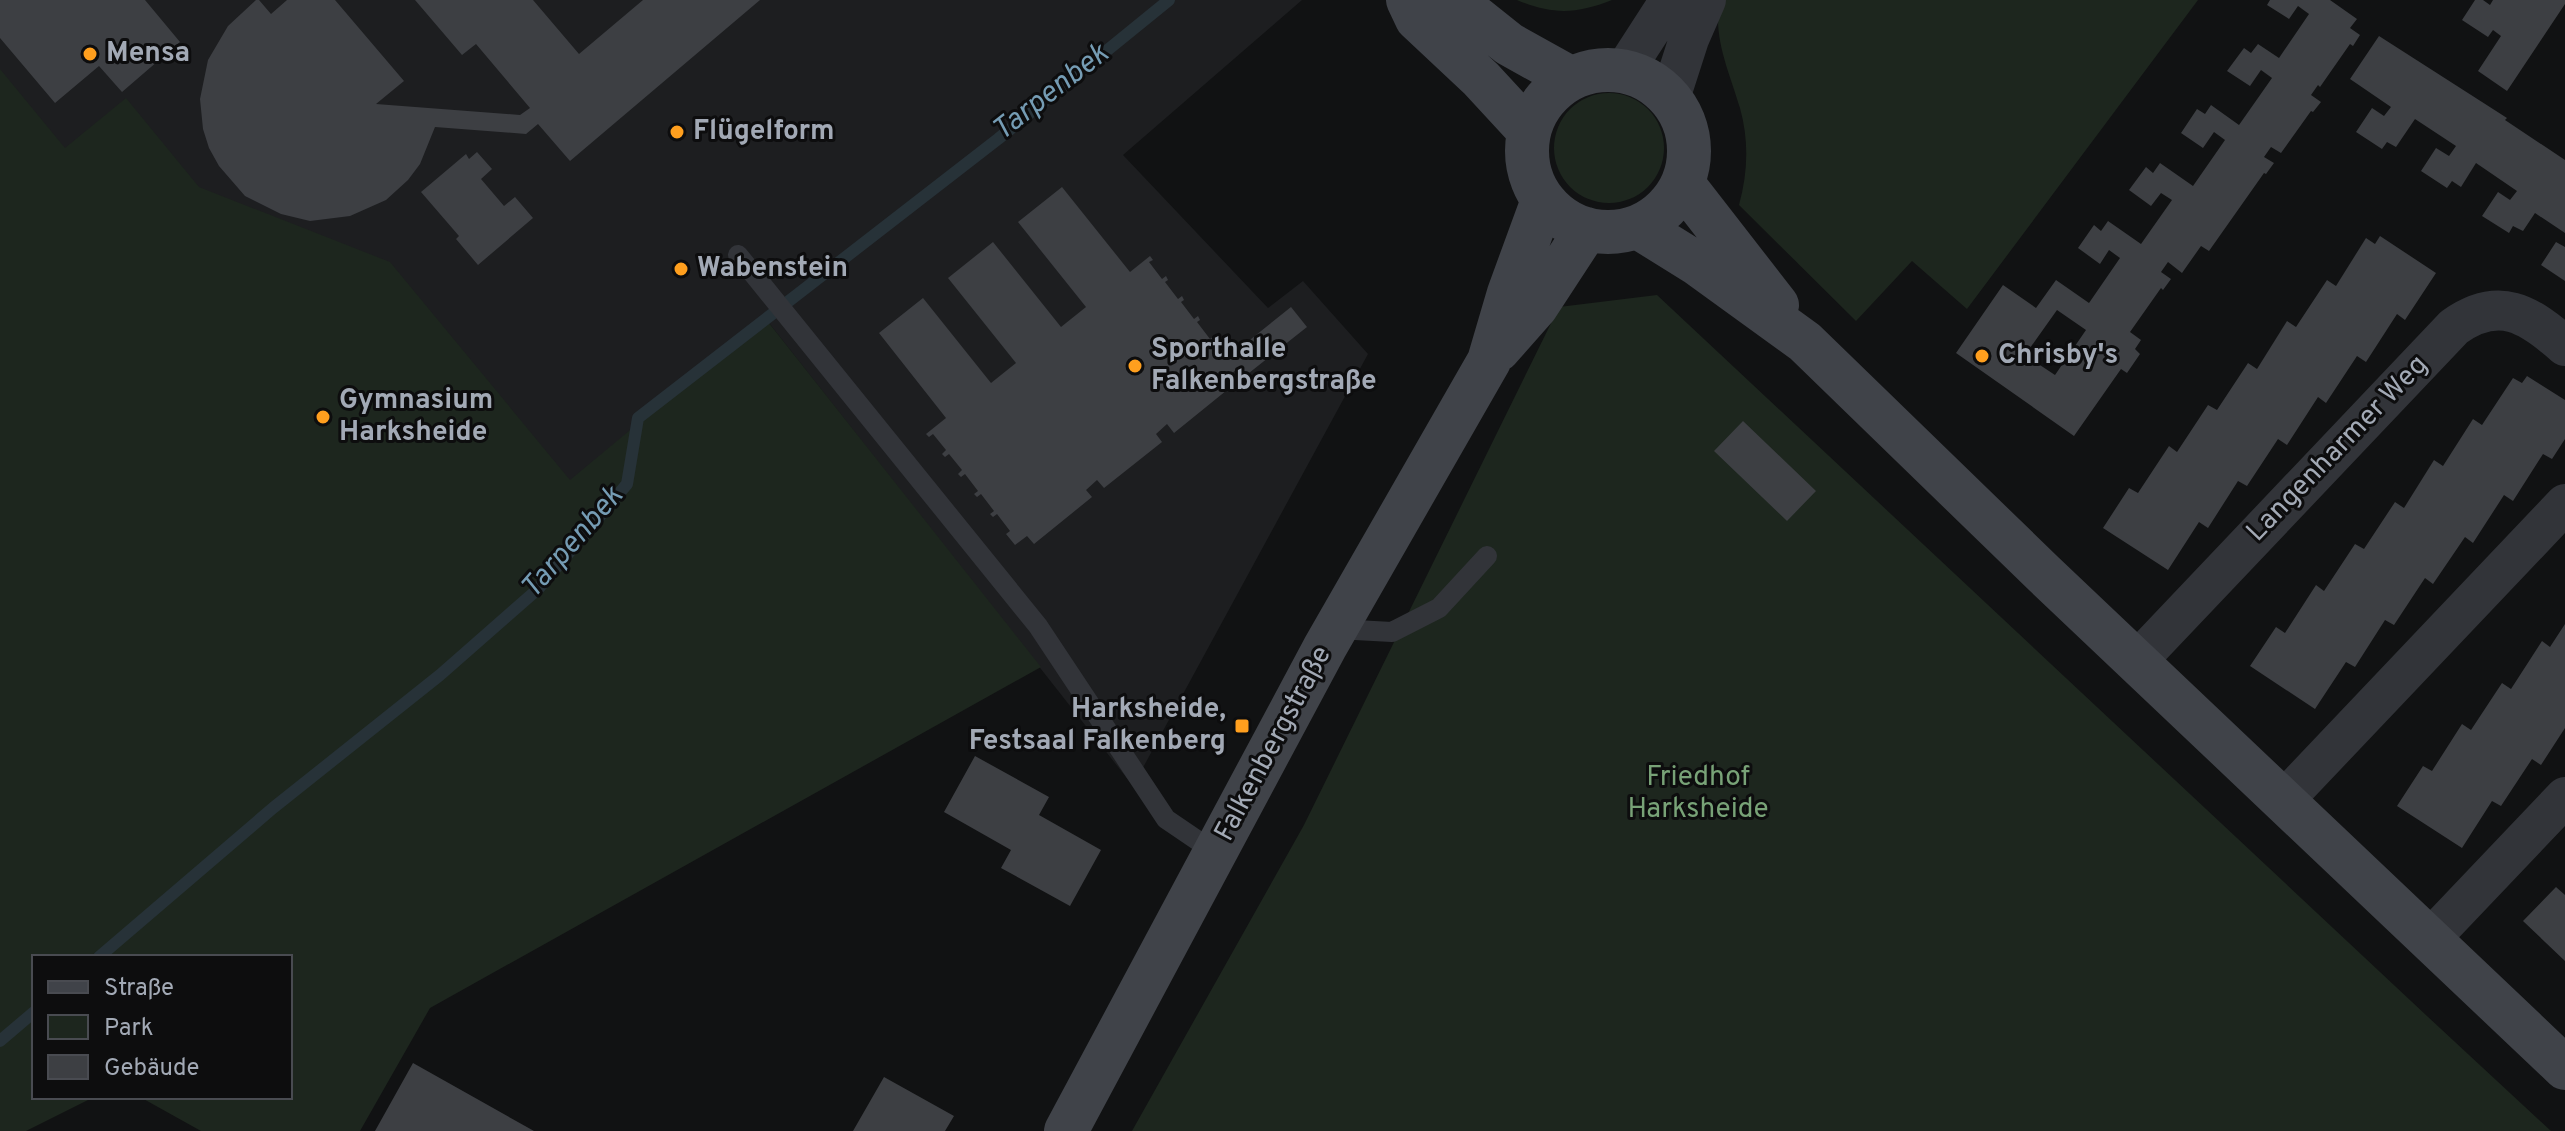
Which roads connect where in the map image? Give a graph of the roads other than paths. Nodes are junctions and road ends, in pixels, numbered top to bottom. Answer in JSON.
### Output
{"nodes":[{"id":1,"x":1408,"y":0,"type":"edge"},
{"id":2,"x":1454,"y":0,"type":"edge"},
{"id":3,"x":1670,"y":0,"type":"edge"},
{"id":4,"x":1706,"y":0,"type":"edge"},
{"id":5,"x":1624,"y":71,"type":"junction"},
{"id":6,"x":1570,"y":78,"type":"junction"},
{"id":7,"x":1670,"y":98,"type":"junction"},
{"id":8,"x":1529,"y":131,"type":"junction"},
{"id":9,"x":1683,"y":184,"type":"junction"},
{"id":10,"x":1543,"y":200,"type":"junction"},
{"id":11,"x":1638,"y":227,"type":"junction"},
{"id":12,"x":1587,"y":229,"type":"junction"},
{"id":13,"x":738,"y":255,"type":"dead end"},
{"id":14,"x":1805,"y":342,"type":"junction"},
{"id":15,"x":2565,"y":346,"type":"edge"},
{"id":16,"x":1489,"y":361,"type":"junction"},
{"id":17,"x":2565,"y":504,"type":"edge"},
{"id":18,"x":1487,"y":556,"type":"dead end"},
{"id":19,"x":1337,"y":629,"type":"junction"},
{"id":20,"x":2136,"y":662,"type":"junction"},
{"id":21,"x":2565,"y":797,"type":"edge"},
{"id":22,"x":2283,"y":801,"type":"junction"},
{"id":23,"x":1216,"y":853,"type":"junction"},
{"id":24,"x":2429,"y":940,"type":"junction"},
{"id":25,"x":2561,"y":1056,"type":"edge"},
{"id":26,"x":1066,"y":1131,"type":"edge"}],
"edges":[{"from":1,"to":8,"type":"main road"},
{"from":2,"to":6,"type":"main road"},
{"from":3,"to":5,"type":"street"},
{"from":4,"to":7,"type":"street"},
{"from":5,"to":6,"type":"main road"},
{"from":5,"to":7,"type":"main road"},
{"from":6,"to":8,"type":"main road"},
{"from":7,"to":9,"type":"main road"},
{"from":8,"to":10,"type":"main road"},
{"from":9,"to":11,"type":"main road"},
{"from":9,"to":14,"type":"main road"},
{"from":10,"to":12,"type":"main road"},
{"from":10,"to":16,"type":"main road","name":"Falkenbergstraße"},
{"from":11,"to":12,"type":"main road"},
{"from":11,"to":14,"type":"main road"},
{"from":12,"to":16,"type":"main road","name":"Falkenbergstraße"},
{"from":13,"to":23,"type":"lane"},
{"from":14,"to":20,"type":"main road"},
{"from":15,"to":20,"type":"street","name":"Langenharmer Weg"},
{"from":16,"to":19,"type":"main road","name":"Falkenbergstraße"},
{"from":17,"to":22,"type":"street"},
{"from":18,"to":19,"type":"lane"},
{"from":19,"to":23,"type":"main road","name":"Falkenbergstraße"},
{"from":20,"to":22,"type":"main road"},
{"from":21,"to":24,"type":"street"},
{"from":22,"to":24,"type":"main road"},
{"from":23,"to":26,"type":"main road","name":"Falkenbergstraße"},
{"from":24,"to":25,"type":"main road"}]}
